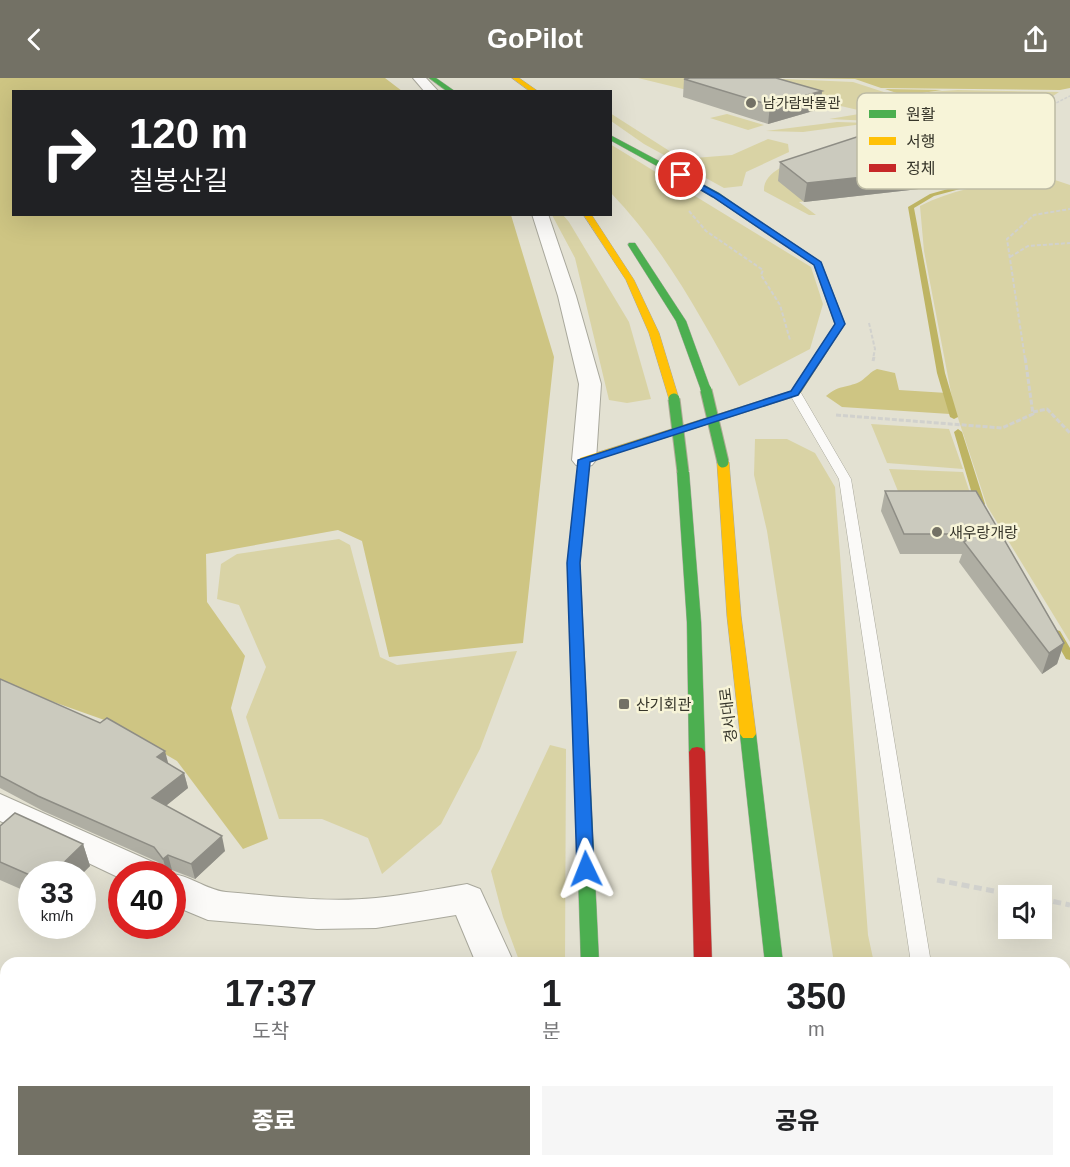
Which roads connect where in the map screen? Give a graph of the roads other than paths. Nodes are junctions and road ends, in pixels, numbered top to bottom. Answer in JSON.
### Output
{"nodes":[{"id":1,"x":419,"y":78,"type":"edge"},
{"id":2,"x":432,"y":78,"type":"edge"},
{"id":3,"x":452,"y":78,"type":"edge"},
{"id":4,"x":515,"y":78,"type":"edge"},
{"id":5,"x":459,"y":89,"type":"edge"},
{"id":6,"x":431,"y":90,"type":"edge"},
{"id":7,"x":533,"y":90,"type":"edge"},
{"id":8,"x":612,"y":138,"type":"edge"},
{"id":9,"x":541,"y":216,"type":"edge"},
{"id":10,"x":588,"y":216,"type":"edge"},
{"id":11,"x":623,"y":231,"type":"dead end"},
{"id":12,"x":795,"y":393,"type":"junction"},
{"id":13,"x":584,"y":460,"type":"junction"},
{"id":14,"x":5,"y":815,"type":"edge"},
{"id":15,"x":113,"y":861,"type":"edge"},
{"id":16,"x":186,"y":895,"type":"edge"},
{"id":17,"x":492,"y":957,"type":"edge"},
{"id":18,"x":590,"y":957,"type":"edge"},
{"id":19,"x":703,"y":957,"type":"edge"},
{"id":20,"x":773,"y":957,"type":"edge"},
{"id":21,"x":920,"y":957,"type":"edge"}],
"edges":[{"from":1,"to":6,"type":"street"},
{"from":2,"to":5,"type":"main road"},
{"from":3,"to":5,"type":"main road"},
{"from":4,"to":7,"type":"main road"},
{"from":8,"to":12,"type":"main road"},
{"from":9,"to":13,"type":"street"},
{"from":10,"to":19,"type":"main road","name":"경서대로","bridge":true},
{"from":11,"to":20,"type":"main road","name":"경서대로","bridge":true},
{"from":12,"to":13,"type":"main road"},
{"from":12,"to":21,"type":"lane"},
{"from":13,"to":18,"type":"main road"},
{"from":14,"to":15,"type":"street"},
{"from":16,"to":17,"type":"street"}]}
